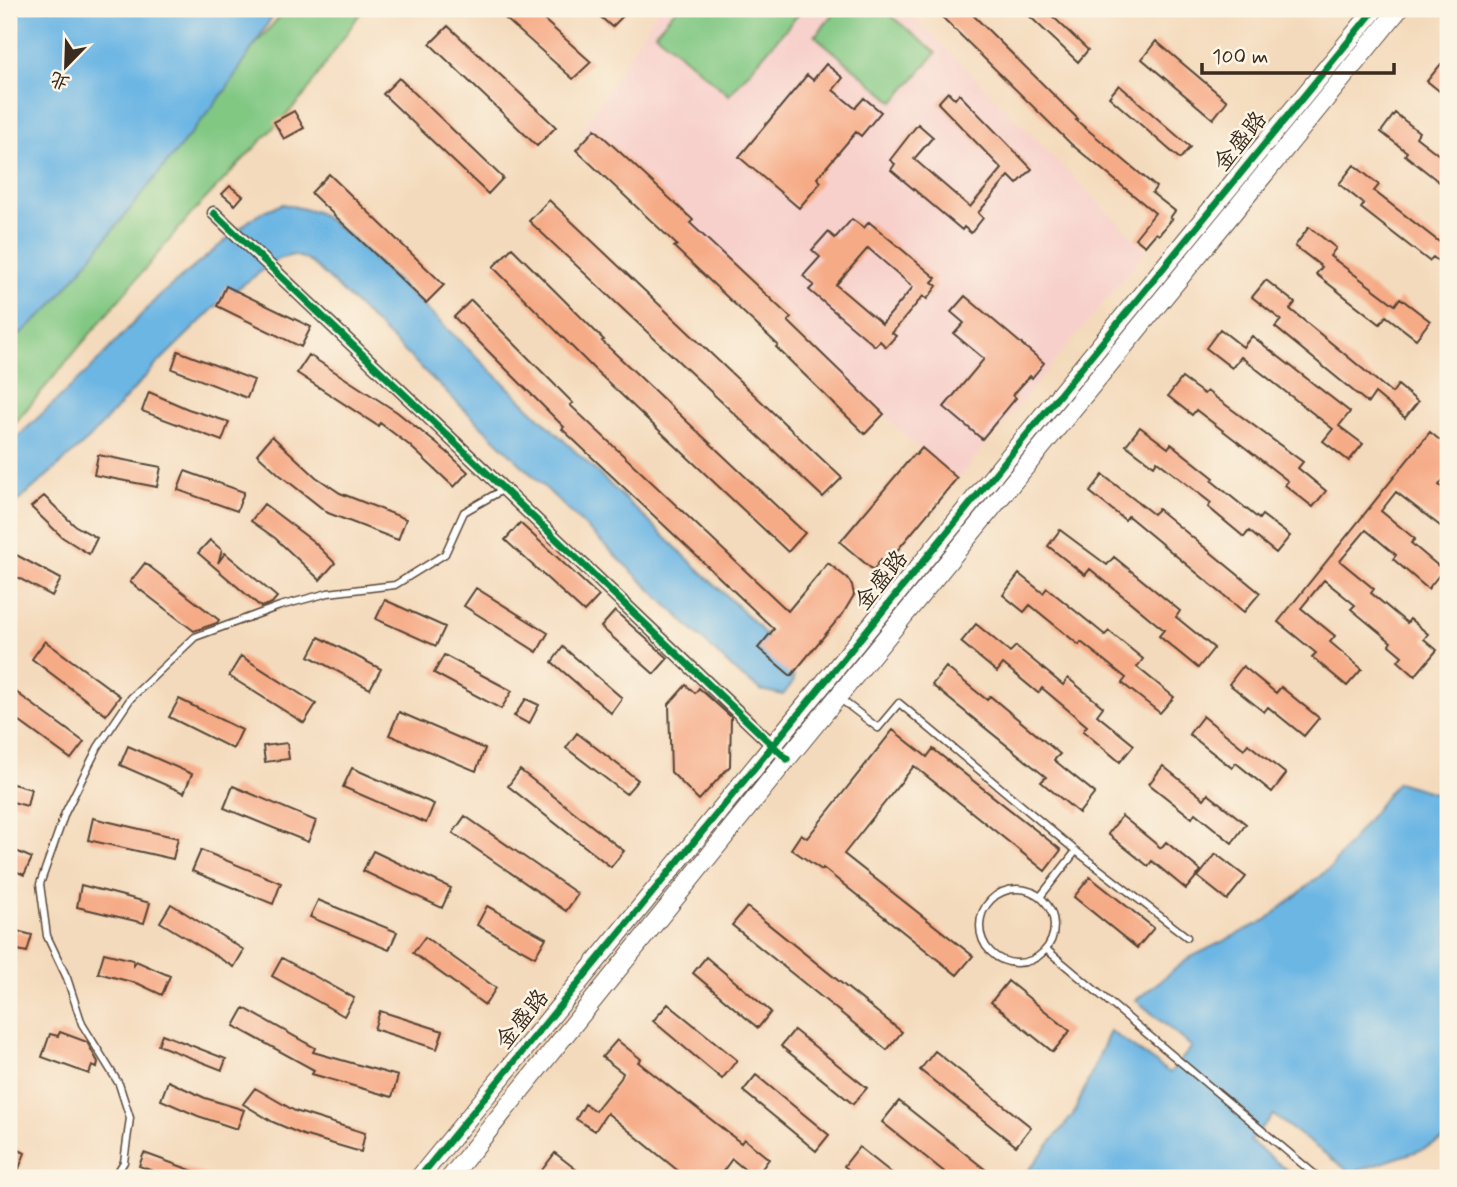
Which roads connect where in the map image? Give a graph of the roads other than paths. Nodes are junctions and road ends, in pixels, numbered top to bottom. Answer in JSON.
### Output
{"nodes":[{"id":1,"x":1375,"y":9,"type":"edge"},
{"id":2,"x":1399,"y":9,"type":"edge"},
{"id":3,"x":214,"y":213,"type":"dead end"},
{"id":4,"x":504,"y":489,"type":"junction"},
{"id":5,"x":838,"y":697,"type":"junction"},
{"id":6,"x":773,"y":746,"type":"junction"},
{"id":7,"x":787,"y":759,"type":"junction"},
{"id":8,"x":1076,"y":850,"type":"junction"},
{"id":9,"x":1040,"y":897,"type":"junction"},
{"id":10,"x":1188,"y":937,"type":"dead end"},
{"id":11,"x":1047,"y":950,"type":"junction"},
{"id":12,"x":114,"y":1178,"type":"edge"},
{"id":13,"x":419,"y":1178,"type":"edge"},
{"id":14,"x":450,"y":1178,"type":"edge"},
{"id":15,"x":1319,"y":1178,"type":"edge"}],
"edges":[{"from":1,"to":6,"type":"street","name":"金盛路"},
{"from":2,"to":5,"type":"street","name":"金盛路"},
{"from":3,"to":4,"type":"street"},
{"from":4,"to":6,"type":"street"},
{"from":4,"to":12,"type":"lane"},
{"from":5,"to":7,"type":"street","name":"金盛路"},
{"from":5,"to":8,"type":"lane"},
{"from":6,"to":7,"type":"street"},
{"from":6,"to":13,"type":"street","name":"金盛路"},
{"from":7,"to":14,"type":"street","name":"金盛路"},
{"from":8,"to":9,"type":"lane"},
{"from":8,"to":10,"type":"lane"},
{"from":9,"to":11,"type":"lane"},
{"from":9,"to":11,"type":"lane"},
{"from":11,"to":15,"type":"lane"}]}
